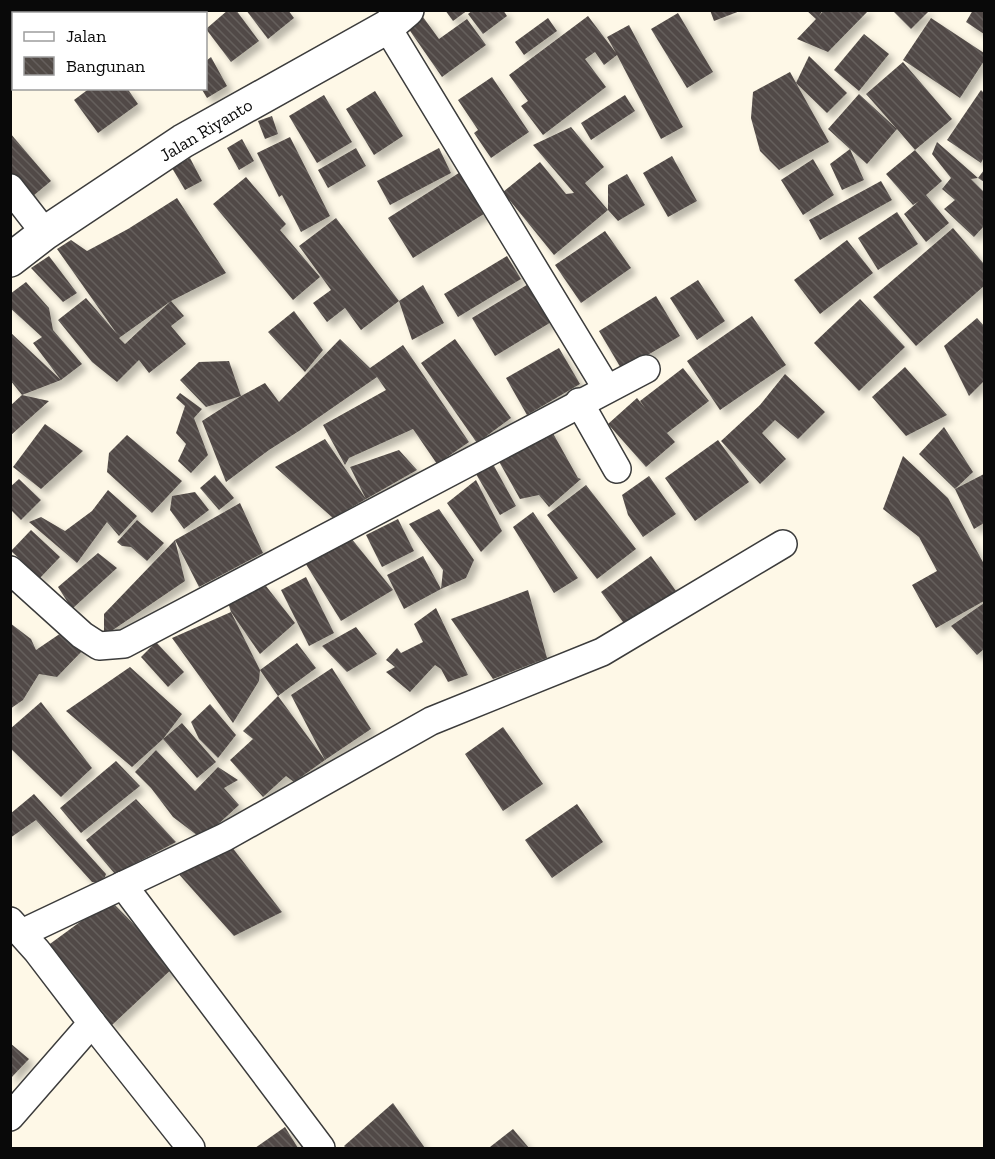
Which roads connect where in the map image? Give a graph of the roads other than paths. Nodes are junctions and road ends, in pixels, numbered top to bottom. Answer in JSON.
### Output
{"nodes":[{"id":1,"x":390,"y":16,"type":"edge"},
{"id":2,"x":10,"y":188,"type":"edge"},
{"id":3,"x":45,"y":233,"type":"junction"},
{"id":4,"x":10,"y":260,"type":"edge"},
{"id":5,"x":645,"y":369,"type":"dead end"},
{"id":6,"x":607,"y":389,"type":"junction"},
{"id":7,"x":579,"y":402,"type":"junction"},
{"id":8,"x":617,"y":469,"type":"dead end"},
{"id":9,"x":783,"y":544,"type":"dead end"},
{"id":10,"x":10,"y":570,"type":"edge"},
{"id":11,"x":123,"y":885,"type":"junction"},
{"id":12,"x":16,"y":927,"type":"edge"},
{"id":13,"x":92,"y":1023,"type":"junction"},
{"id":14,"x":10,"y":1117,"type":"edge"},
{"id":15,"x":191,"y":1149,"type":"edge"},
{"id":16,"x":321,"y":1149,"type":"edge"}],
"edges":[{"from":1,"to":3,"type":"street","name":"Jalan Riyanto"},
{"from":1,"to":6,"type":"street"},
{"from":2,"to":3,"type":"street"},
{"from":3,"to":4,"type":"street","name":"Jalan Riyanto"},
{"from":5,"to":6,"type":"street"},
{"from":6,"to":7,"type":"street"},
{"from":7,"to":8,"type":"street"},
{"from":7,"to":10,"type":"street"},
{"from":9,"to":11,"type":"street"},
{"from":11,"to":12,"type":"street"},
{"from":11,"to":16,"type":"street"},
{"from":12,"to":13,"type":"street"},
{"from":13,"to":14,"type":"street"},
{"from":13,"to":15,"type":"street"}]}
